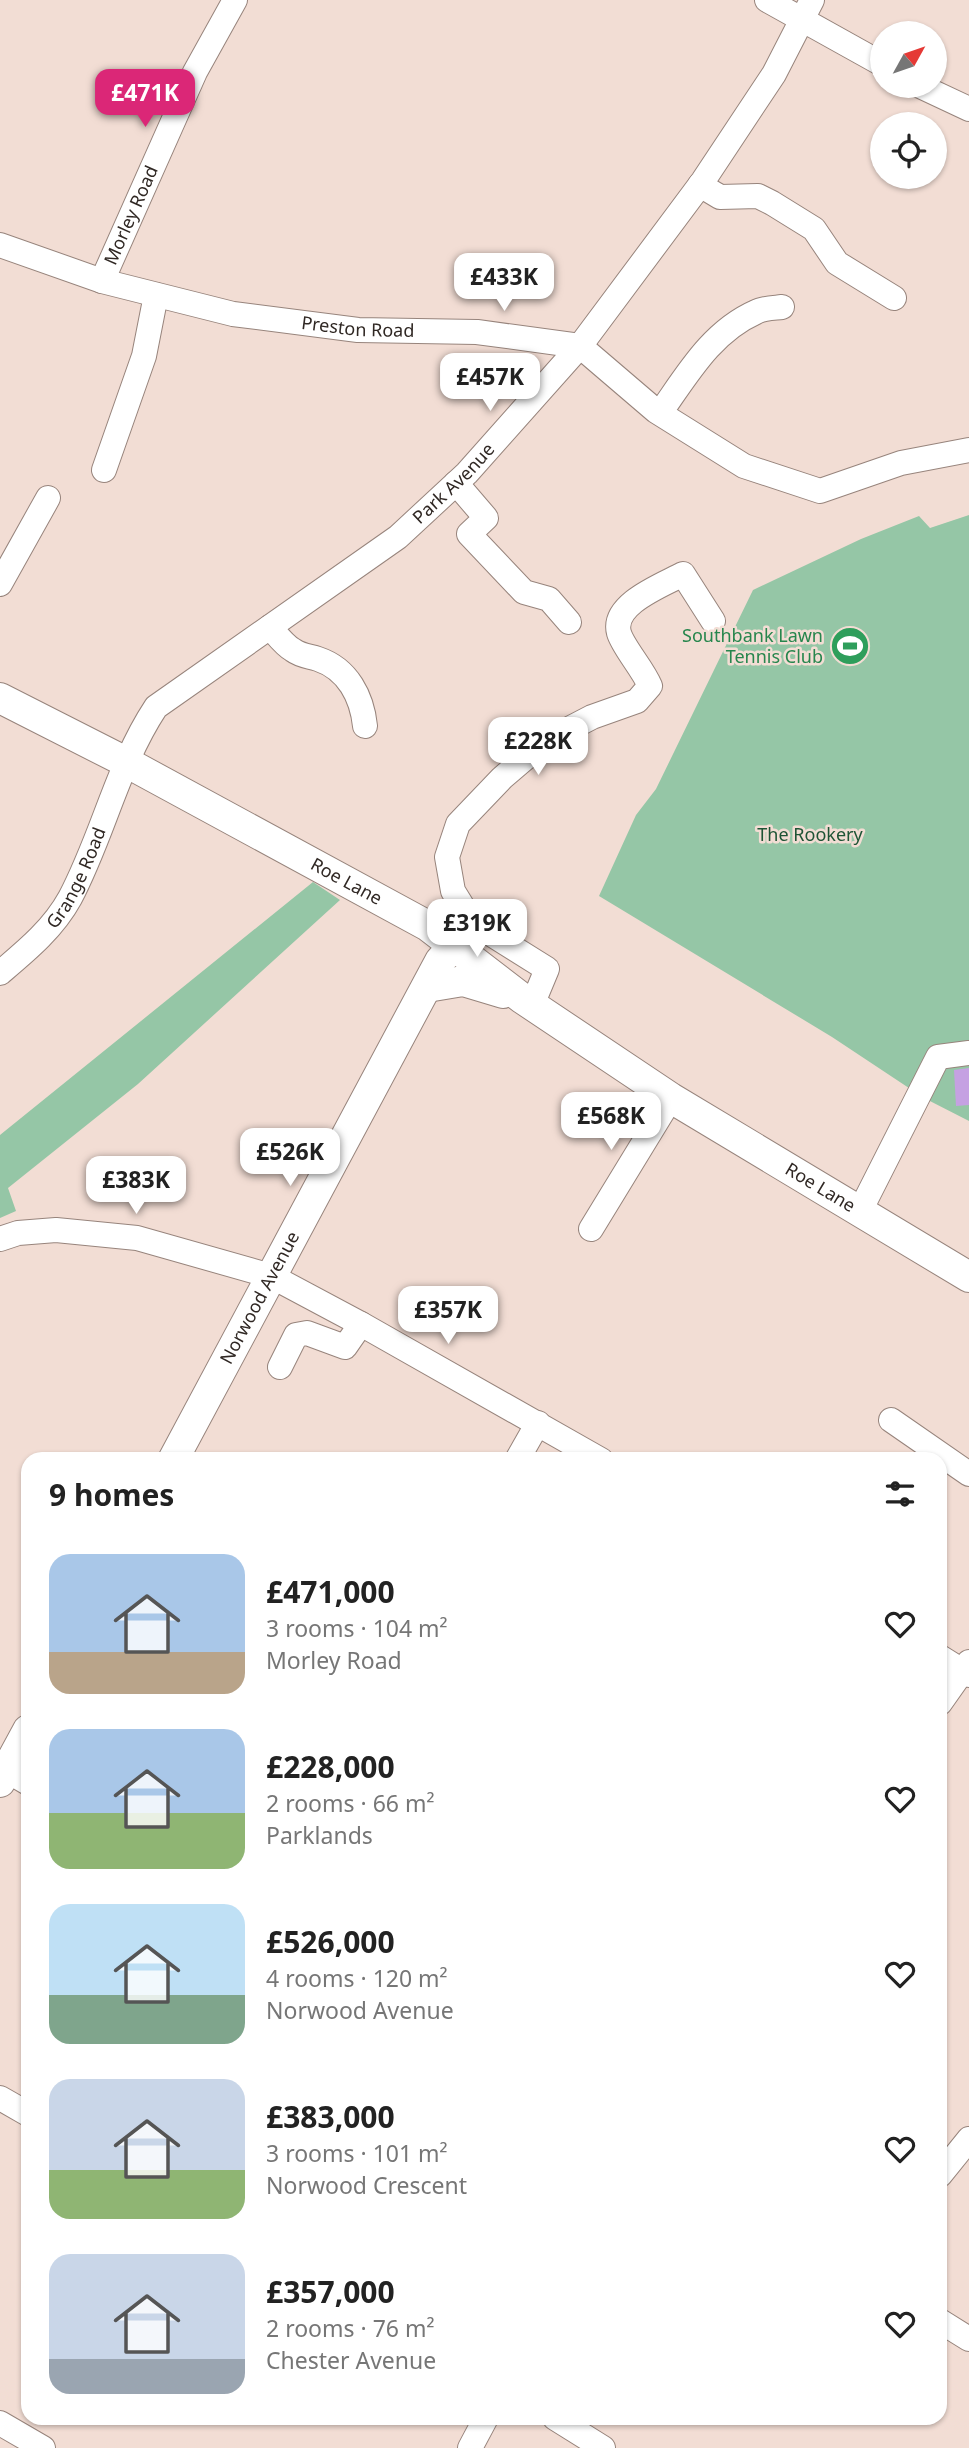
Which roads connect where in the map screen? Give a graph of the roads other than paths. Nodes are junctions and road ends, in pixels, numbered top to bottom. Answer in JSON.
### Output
{"nodes":[{"id":1,"x":235,"y":0,"type":"edge"},
{"id":2,"x":767,"y":0,"type":"edge"},
{"id":3,"x":808,"y":9,"type":"edge"},
{"id":4,"x":870,"y":55,"type":"edge"},
{"id":5,"x":946,"y":98,"type":"edge"},
{"id":6,"x":969,"y":109,"type":"edge"},
{"id":7,"x":700,"y":185,"type":"junction"},
{"id":8,"x":0,"y":245,"type":"edge"},
{"id":9,"x":102,"y":281,"type":"junction"},
{"id":10,"x":156,"y":295,"type":"junction"},
{"id":11,"x":894,"y":298,"type":"dead end"},
{"id":12,"x":782,"y":307,"type":"dead end"},
{"id":13,"x":580,"y":346,"type":"junction"},
{"id":14,"x":660,"y":412,"type":"junction"},
{"id":15,"x":969,"y":450,"type":"edge"},
{"id":16,"x":104,"y":470,"type":"dead end"},
{"id":17,"x":456,"y":484,"type":"junction"},
{"id":18,"x":48,"y":498,"type":"dead end"},
{"id":19,"x":0,"y":583,"type":"edge"},
{"id":20,"x":713,"y":621,"type":"dead end"},
{"id":21,"x":569,"y":622,"type":"dead end"},
{"id":22,"x":270,"y":627,"type":"junction"},
{"id":23,"x":0,"y":698,"type":"edge"},
{"id":24,"x":365,"y":726,"type":"dead end"},
{"id":25,"x":126,"y":762,"type":"junction"},
{"id":26,"x":453,"y":946,"type":"junction"},
{"id":27,"x":0,"y":973,"type":"edge"},
{"id":28,"x":427,"y":987,"type":"junction"},
{"id":29,"x":528,"y":1002,"type":"junction"},
{"id":30,"x":969,"y":1053,"type":"edge"},
{"id":31,"x":671,"y":1098,"type":"junction"},
{"id":32,"x":860,"y":1211,"type":"junction"},
{"id":33,"x":591,"y":1229,"type":"dead end"},
{"id":34,"x":0,"y":1239,"type":"edge"},
{"id":35,"x":271,"y":1276,"type":"junction"},
{"id":36,"x":969,"y":1277,"type":"edge"},
{"id":37,"x":361,"y":1324,"type":"junction"},
{"id":38,"x":280,"y":1367,"type":"dead end"},
{"id":39,"x":891,"y":1420,"type":"dead end"},
{"id":40,"x":538,"y":1423,"type":"junction"},
{"id":41,"x":177,"y":1452,"type":"edge"},
{"id":42,"x":522,"y":1452,"type":"edge"},
{"id":43,"x":587,"y":1452,"type":"edge"},
{"id":44,"x":937,"y":1452,"type":"edge"},
{"id":45,"x":947,"y":1459,"type":"edge"},
{"id":46,"x":969,"y":1474,"type":"edge"},
{"id":47,"x":947,"y":1660,"type":"edge"},
{"id":48,"x":967,"y":1669,"type":"edge"},
{"id":49,"x":947,"y":1694,"type":"edge"},
{"id":50,"x":21,"y":1750,"type":"edge"},
{"id":51,"x":11,"y":1779,"type":"edge"},
{"id":52,"x":0,"y":2098,"type":"edge"},
{"id":53,"x":21,"y":2110,"type":"edge"},
{"id":54,"x":969,"y":2139,"type":"edge"},
{"id":55,"x":947,"y":2166,"type":"edge"},
{"id":56,"x":947,"y":2325,"type":"edge"},
{"id":57,"x":969,"y":2339,"type":"edge"},
{"id":58,"x":0,"y":2423,"type":"edge"},
{"id":59,"x":482,"y":2425,"type":"edge"},
{"id":60,"x":566,"y":2425,"type":"edge"},
{"id":61,"x":43,"y":2448,"type":"edge"},
{"id":62,"x":470,"y":2448,"type":"edge"},
{"id":63,"x":603,"y":2448,"type":"edge"}],
"edges":[{"from":1,"to":9,"type":"street","name":"Morley Road"},
{"from":2,"to":3,"type":"street"},
{"from":3,"to":4,"type":"street"},
{"from":3,"to":7,"type":"street","name":"Park Avenue"},
{"from":5,"to":6,"type":"street"},
{"from":7,"to":11,"type":"street"},
{"from":7,"to":13,"type":"street","name":"Park Avenue"},
{"from":8,"to":9,"type":"street","name":"Preston Road"},
{"from":9,"to":10,"type":"street","name":"Preston Road"},
{"from":10,"to":13,"type":"street","name":"Preston Road"},
{"from":10,"to":16,"type":"street"},
{"from":12,"to":14,"type":"street"},
{"from":13,"to":14,"type":"street"},
{"from":13,"to":17,"type":"street","name":"Park Avenue"},
{"from":14,"to":15,"type":"street"},
{"from":17,"to":21,"type":"street"},
{"from":17,"to":22,"type":"street","name":"Park Avenue"},
{"from":18,"to":19,"type":"street"},
{"from":20,"to":29,"type":"street"},
{"from":22,"to":24,"type":"street"},
{"from":22,"to":25,"type":"street","name":"Park Avenue"},
{"from":23,"to":25,"type":"main road","name":"Roe Lane"},
{"from":25,"to":26,"type":"main road","name":"Roe Lane"},
{"from":25,"to":27,"type":"street","name":"Grange Road"},
{"from":26,"to":28,"type":"main road","name":"Norwood Avenue"},
{"from":26,"to":29,"type":"main road","name":"Roe Lane"},
{"from":28,"to":29,"type":"main road"},
{"from":28,"to":35,"type":"main road","name":"Norwood Avenue"},
{"from":29,"to":31,"type":"main road","name":"Roe Lane"},
{"from":30,"to":32,"type":"street"},
{"from":31,"to":32,"type":"main road","name":"Roe Lane"},
{"from":31,"to":33,"type":"street"},
{"from":32,"to":36,"type":"main road","name":"Roe Lane"},
{"from":34,"to":35,"type":"street"},
{"from":35,"to":37,"type":"street"},
{"from":35,"to":41,"type":"main road","name":"Norwood Avenue"},
{"from":37,"to":38,"type":"street"},
{"from":37,"to":40,"type":"street"},
{"from":39,"to":44,"type":"street"},
{"from":40,"to":42,"type":"street"},
{"from":40,"to":43,"type":"street"},
{"from":45,"to":46,"type":"street"},
{"from":47,"to":48,"type":"street"},
{"from":48,"to":49,"type":"street"},
{"from":50,"to":51,"type":"main road"},
{"from":52,"to":53,"type":"street"},
{"from":54,"to":55,"type":"street"},
{"from":56,"to":57,"type":"street"},
{"from":58,"to":61,"type":"street"},
{"from":59,"to":62,"type":"street"},
{"from":60,"to":63,"type":"street"}]}
